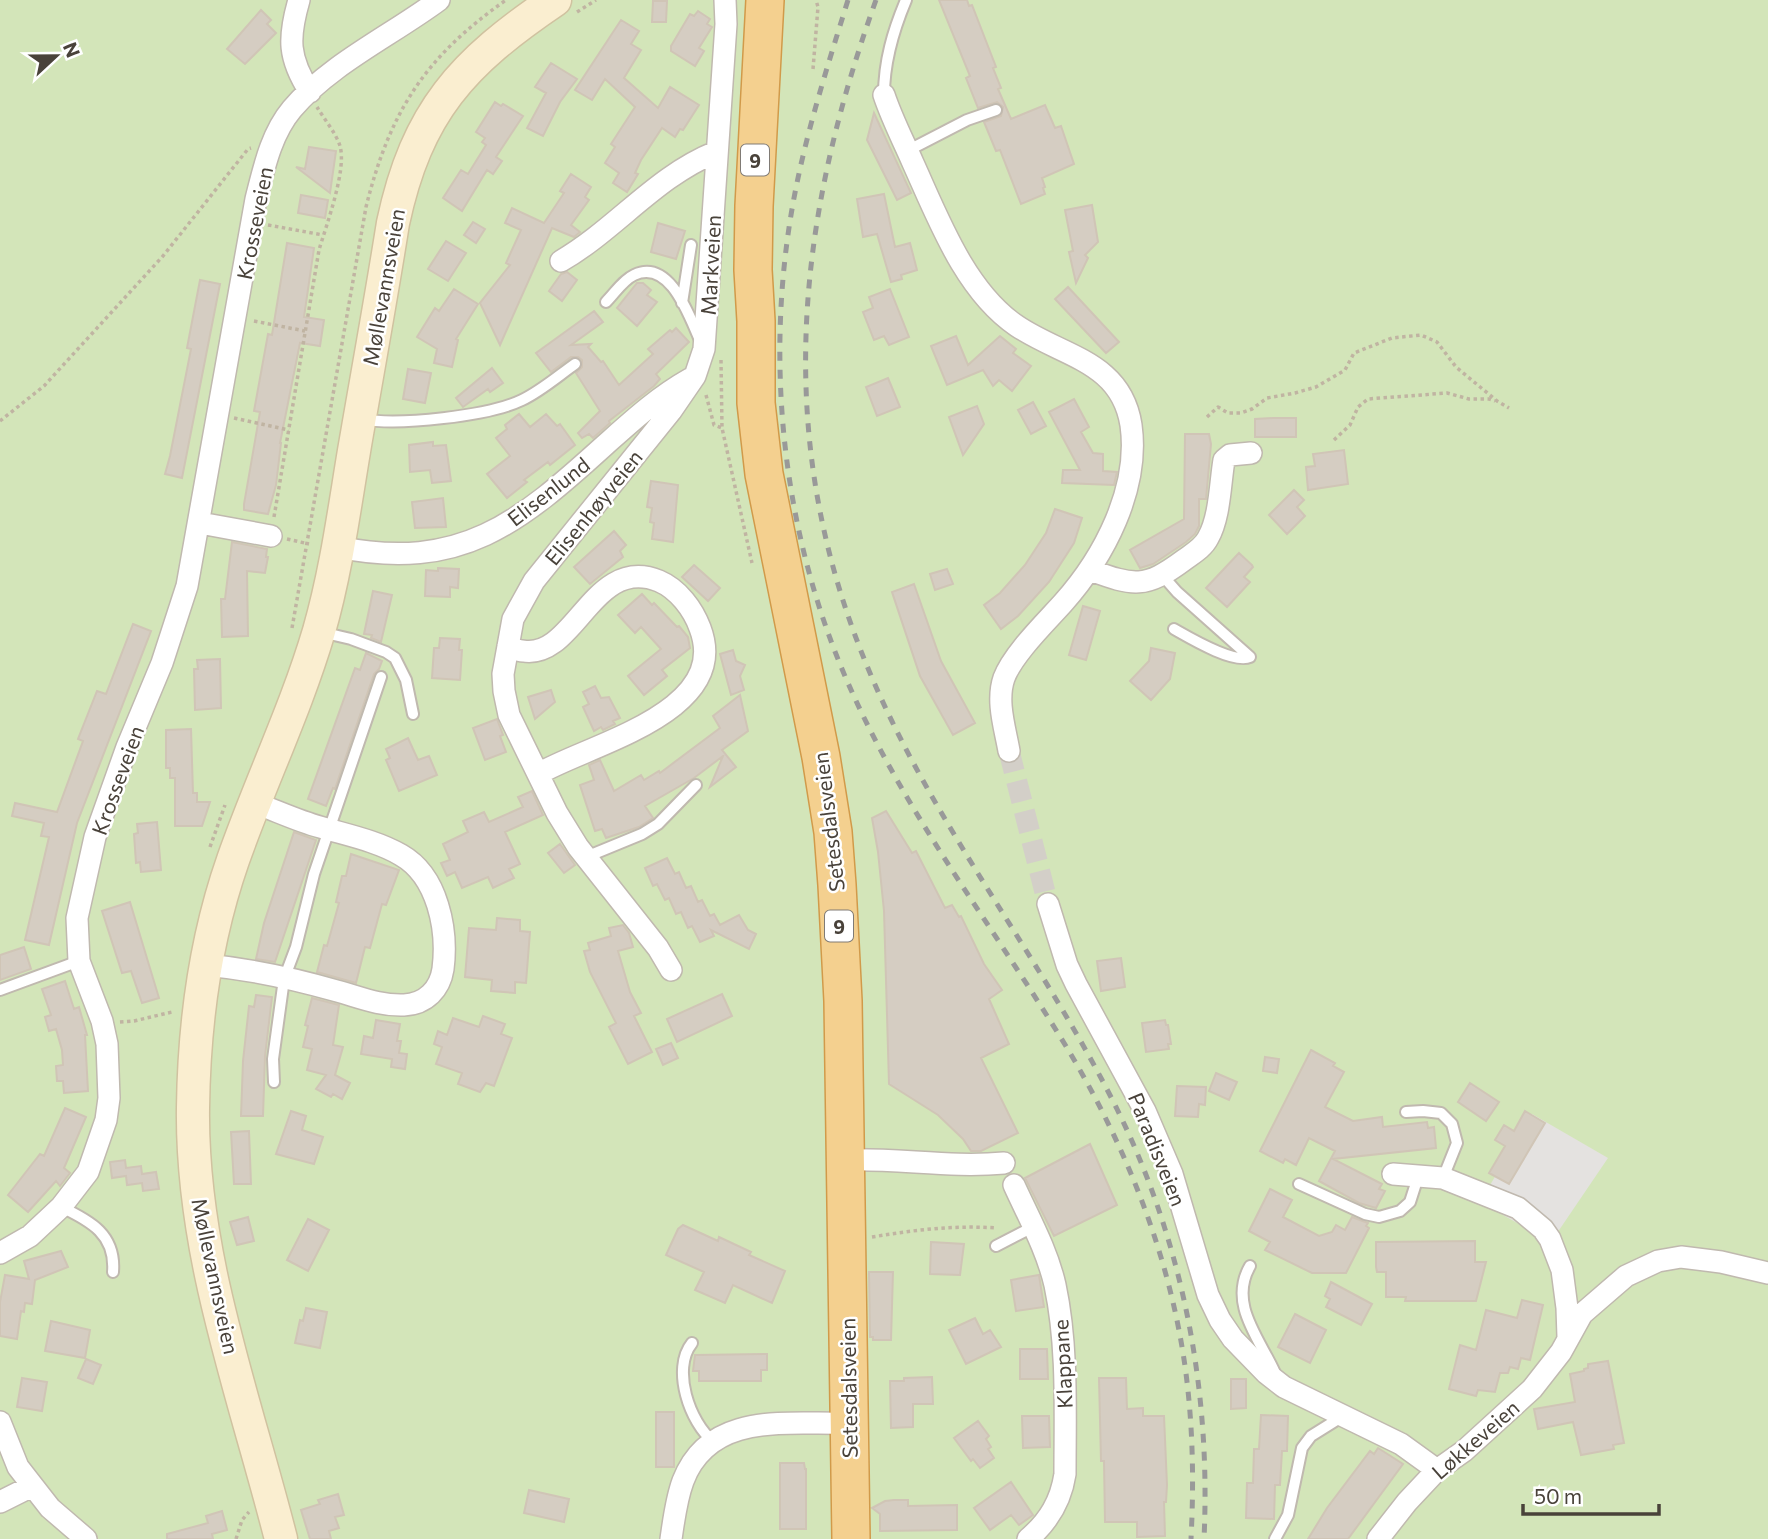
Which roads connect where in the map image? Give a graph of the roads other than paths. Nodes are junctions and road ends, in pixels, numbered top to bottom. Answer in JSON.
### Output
{"nodes":[{"id":1,"x":299,"y":0,"type":"edge"},
{"id":2,"x":439,"y":0,"type":"edge"},
{"id":3,"x":725,"y":0,"type":"edge"},
{"id":4,"x":765,"y":0,"type":"edge"},
{"id":5,"x":790,"y":0,"type":"edge"},
{"id":6,"x":906,"y":0,"type":"edge"},
{"id":7,"x":565,"y":7,"type":"edge"},
{"id":8,"x":310,"y":92,"type":"junction"},
{"id":9,"x":884,"y":95,"type":"joint"},
{"id":10,"x":996,"y":110,"type":"dead end"},
{"id":11,"x":907,"y":150,"type":"junction"},
{"id":12,"x":716,"y":152,"type":"junction"},
{"id":13,"x":691,"y":245,"type":"dead end"},
{"id":14,"x":561,"y":261,"type":"dead end"},
{"id":15,"x":607,"y":302,"type":"dead end"},
{"id":16,"x":682,"y":303,"type":"junction"},
{"id":17,"x":756,"y":321,"type":"junction"},
{"id":18,"x":704,"y":349,"type":"junction"},
{"id":19,"x":576,"y":364,"type":"dead end"},
{"id":20,"x":695,"y":376,"type":"junction"},
{"id":21,"x":360,"y":418,"type":"junction"},
{"id":22,"x":1251,"y":453,"type":"dead end"},
{"id":23,"x":200,"y":523,"type":"junction"},
{"id":24,"x":271,"y":536,"type":"road end"},
{"id":25,"x":338,"y":547,"type":"junction"},
{"id":26,"x":1090,"y":570,"type":"junction"},
{"id":27,"x":1163,"y":576,"type":"junction"},
{"id":28,"x":1174,"y":629,"type":"dead end"},
{"id":29,"x":318,"y":632,"type":"junction"},
{"id":30,"x":508,"y":646,"type":"junction"},
{"id":31,"x":381,"y":677,"type":"dead end"},
{"id":32,"x":413,"y":715,"type":"dead end"},
{"id":33,"x":1009,"y":751,"type":"tunnel mouth"},
{"id":34,"x":540,"y":773,"type":"junction"},
{"id":35,"x":696,"y":785,"type":"dead end"},
{"id":36,"x":256,"y":803,"type":"junction"},
{"id":37,"x":330,"y":830,"type":"junction"},
{"id":38,"x":586,"y":856,"type":"junction"},
{"id":39,"x":1048,"y":904,"type":"tunnel mouth"},
{"id":40,"x":79,"y":961,"type":"junction"},
{"id":41,"x":206,"y":965,"type":"junction"},
{"id":42,"x":671,"y":970,"type":"dead end"},
{"id":43,"x":284,"y":979,"type":"junction"},
{"id":44,"x":0,"y":990,"type":"edge"},
{"id":45,"x":274,"y":1082,"type":"dead end"},
{"id":46,"x":1406,"y":1112,"type":"dead end"},
{"id":47,"x":845,"y":1160,"type":"junction"},
{"id":48,"x":1004,"y":1163,"type":"dead end"},
{"id":49,"x":1393,"y":1174,"type":"dead end"},
{"id":50,"x":1418,"y":1177,"type":"junction"},
{"id":51,"x":1443,"y":1178,"type":"junction"},
{"id":52,"x":1299,"y":1184,"type":"dead end"},
{"id":53,"x":1014,"y":1185,"type":"dead end"},
{"id":54,"x":61,"y":1207,"type":"junction"},
{"id":55,"x":1033,"y":1227,"type":"junction"},
{"id":56,"x":996,"y":1246,"type":"dead end"},
{"id":57,"x":0,"y":1252,"type":"edge"},
{"id":58,"x":1250,"y":1266,"type":"dead end"},
{"id":59,"x":113,"y":1272,"type":"dead end"},
{"id":60,"x":1768,"y":1273,"type":"edge"},
{"id":61,"x":1568,"y":1337,"type":"junction"},
{"id":62,"x":692,"y":1343,"type":"dead end"},
{"id":63,"x":1278,"y":1382,"type":"junction"},
{"id":64,"x":1343,"y":1416,"type":"junction"},
{"id":65,"x":0,"y":1422,"type":"edge"},
{"id":66,"x":849,"y":1423,"type":"junction"},
{"id":67,"x":713,"y":1441,"type":"junction"},
{"id":68,"x":1437,"y":1470,"type":"junction"},
{"id":69,"x":32,"y":1486,"type":"junction"},
{"id":70,"x":0,"y":1502,"type":"edge"},
{"id":71,"x":86,"y":1539,"type":"edge"},
{"id":72,"x":282,"y":1539,"type":"edge"},
{"id":73,"x":671,"y":1539,"type":"edge"},
{"id":74,"x":851,"y":1539,"type":"edge"},
{"id":75,"x":1028,"y":1539,"type":"edge"},
{"id":76,"x":1275,"y":1539,"type":"edge"},
{"id":77,"x":1378,"y":1539,"type":"edge"}],
"edges":[{"from":1,"to":8,"type":"street"},
{"from":2,"to":8,"type":"street","name":"Krosseveien"},
{"from":3,"to":12,"type":"street","name":"Markveien"},
{"from":4,"to":17,"type":"highway","name":"Setesdalsveien","number":"9"},
{"from":5,"to":17,"type":"highway","name":"Setesdalsveien","number":"9"},
{"from":6,"to":9,"type":"lane"},
{"from":7,"to":21,"type":"main road","name":"Møllevannsveien"},
{"from":8,"to":23,"type":"street","name":"Krosseveien"},
{"from":9,"to":11,"type":"street"},
{"from":10,"to":11,"type":"lane"},
{"from":11,"to":26,"type":"street"},
{"from":12,"to":14,"type":"street"},
{"from":12,"to":18,"type":"street","name":"Markveien"},
{"from":13,"to":16,"type":"lane"},
{"from":15,"to":16,"type":"lane"},
{"from":16,"to":18,"type":"lane"},
{"from":17,"to":47,"type":"highway","name":"Setesdalsveien","number":"9"},
{"from":18,"to":20,"type":"street","name":"Markveien"},
{"from":19,"to":21,"type":"lane"},
{"from":20,"to":25,"type":"street","name":"Elisenlund"},
{"from":20,"to":30,"type":"street","name":"Elisenhøyveien"},
{"from":21,"to":25,"type":"main road","name":"Møllevannsveien"},
{"from":22,"to":27,"type":"street"},
{"from":23,"to":24,"type":"street"},
{"from":23,"to":40,"type":"street","name":"Krosseveien"},
{"from":25,"to":29,"type":"main road","name":"Møllevannsveien"},
{"from":26,"to":27,"type":"street"},
{"from":26,"to":33,"type":"street"},
{"from":27,"to":28,"type":"lane"},
{"from":29,"to":32,"type":"lane"},
{"from":29,"to":36,"type":"main road","name":"Møllevannsveien"},
{"from":30,"to":34,"type":"street","name":"Elisenhøyveien"},
{"from":30,"to":34,"type":"street"},
{"from":31,"to":37,"type":"lane"},
{"from":34,"to":38,"type":"street","name":"Elisenhøyveien"},
{"from":35,"to":38,"type":"lane"},
{"from":36,"to":37,"type":"street"},
{"from":36,"to":41,"type":"main road","name":"Møllevannsveien"},
{"from":37,"to":43,"type":"lane"},
{"from":37,"to":43,"type":"street"},
{"from":38,"to":42,"type":"street","name":"Elisenhøyveien"},
{"from":39,"to":63,"type":"street","name":"Paradisveien"},
{"from":40,"to":44,"type":"lane"},
{"from":40,"to":54,"type":"street","name":"Krosseveien"},
{"from":41,"to":43,"type":"street"},
{"from":41,"to":72,"type":"main road","name":"Møllevannsveien"},
{"from":43,"to":45,"type":"lane"},
{"from":46,"to":51,"type":"lane"},
{"from":47,"to":48,"type":"street"},
{"from":47,"to":66,"type":"highway","name":"Setesdalsveien","number":"9"},
{"from":49,"to":50,"type":"street"},
{"from":50,"to":51,"type":"street"},
{"from":50,"to":52,"type":"lane"},
{"from":51,"to":61,"type":"street"},
{"from":53,"to":55,"type":"street","name":"Klappane"},
{"from":54,"to":57,"type":"street","name":"Krosseveien"},
{"from":54,"to":59,"type":"lane"},
{"from":55,"to":56,"type":"lane"},
{"from":55,"to":75,"type":"street","name":"Klappane"},
{"from":58,"to":63,"type":"lane"},
{"from":60,"to":61,"type":"street","name":"Løkkeveien"},
{"from":61,"to":68,"type":"street","name":"Løkkeveien"},
{"from":62,"to":67,"type":"lane"},
{"from":63,"to":64,"type":"street","name":"Paradisveien"},
{"from":64,"to":68,"type":"street","name":"Paradisveien"},
{"from":64,"to":76,"type":"lane"},
{"from":65,"to":69,"type":"street"},
{"from":66,"to":67,"type":"street"},
{"from":66,"to":74,"type":"highway","name":"Setesdalsveien","number":"9"},
{"from":67,"to":73,"type":"street"},
{"from":68,"to":77,"type":"street","name":"Løkkeveien"},
{"from":69,"to":70,"type":"street"},
{"from":69,"to":71,"type":"street"}]}
